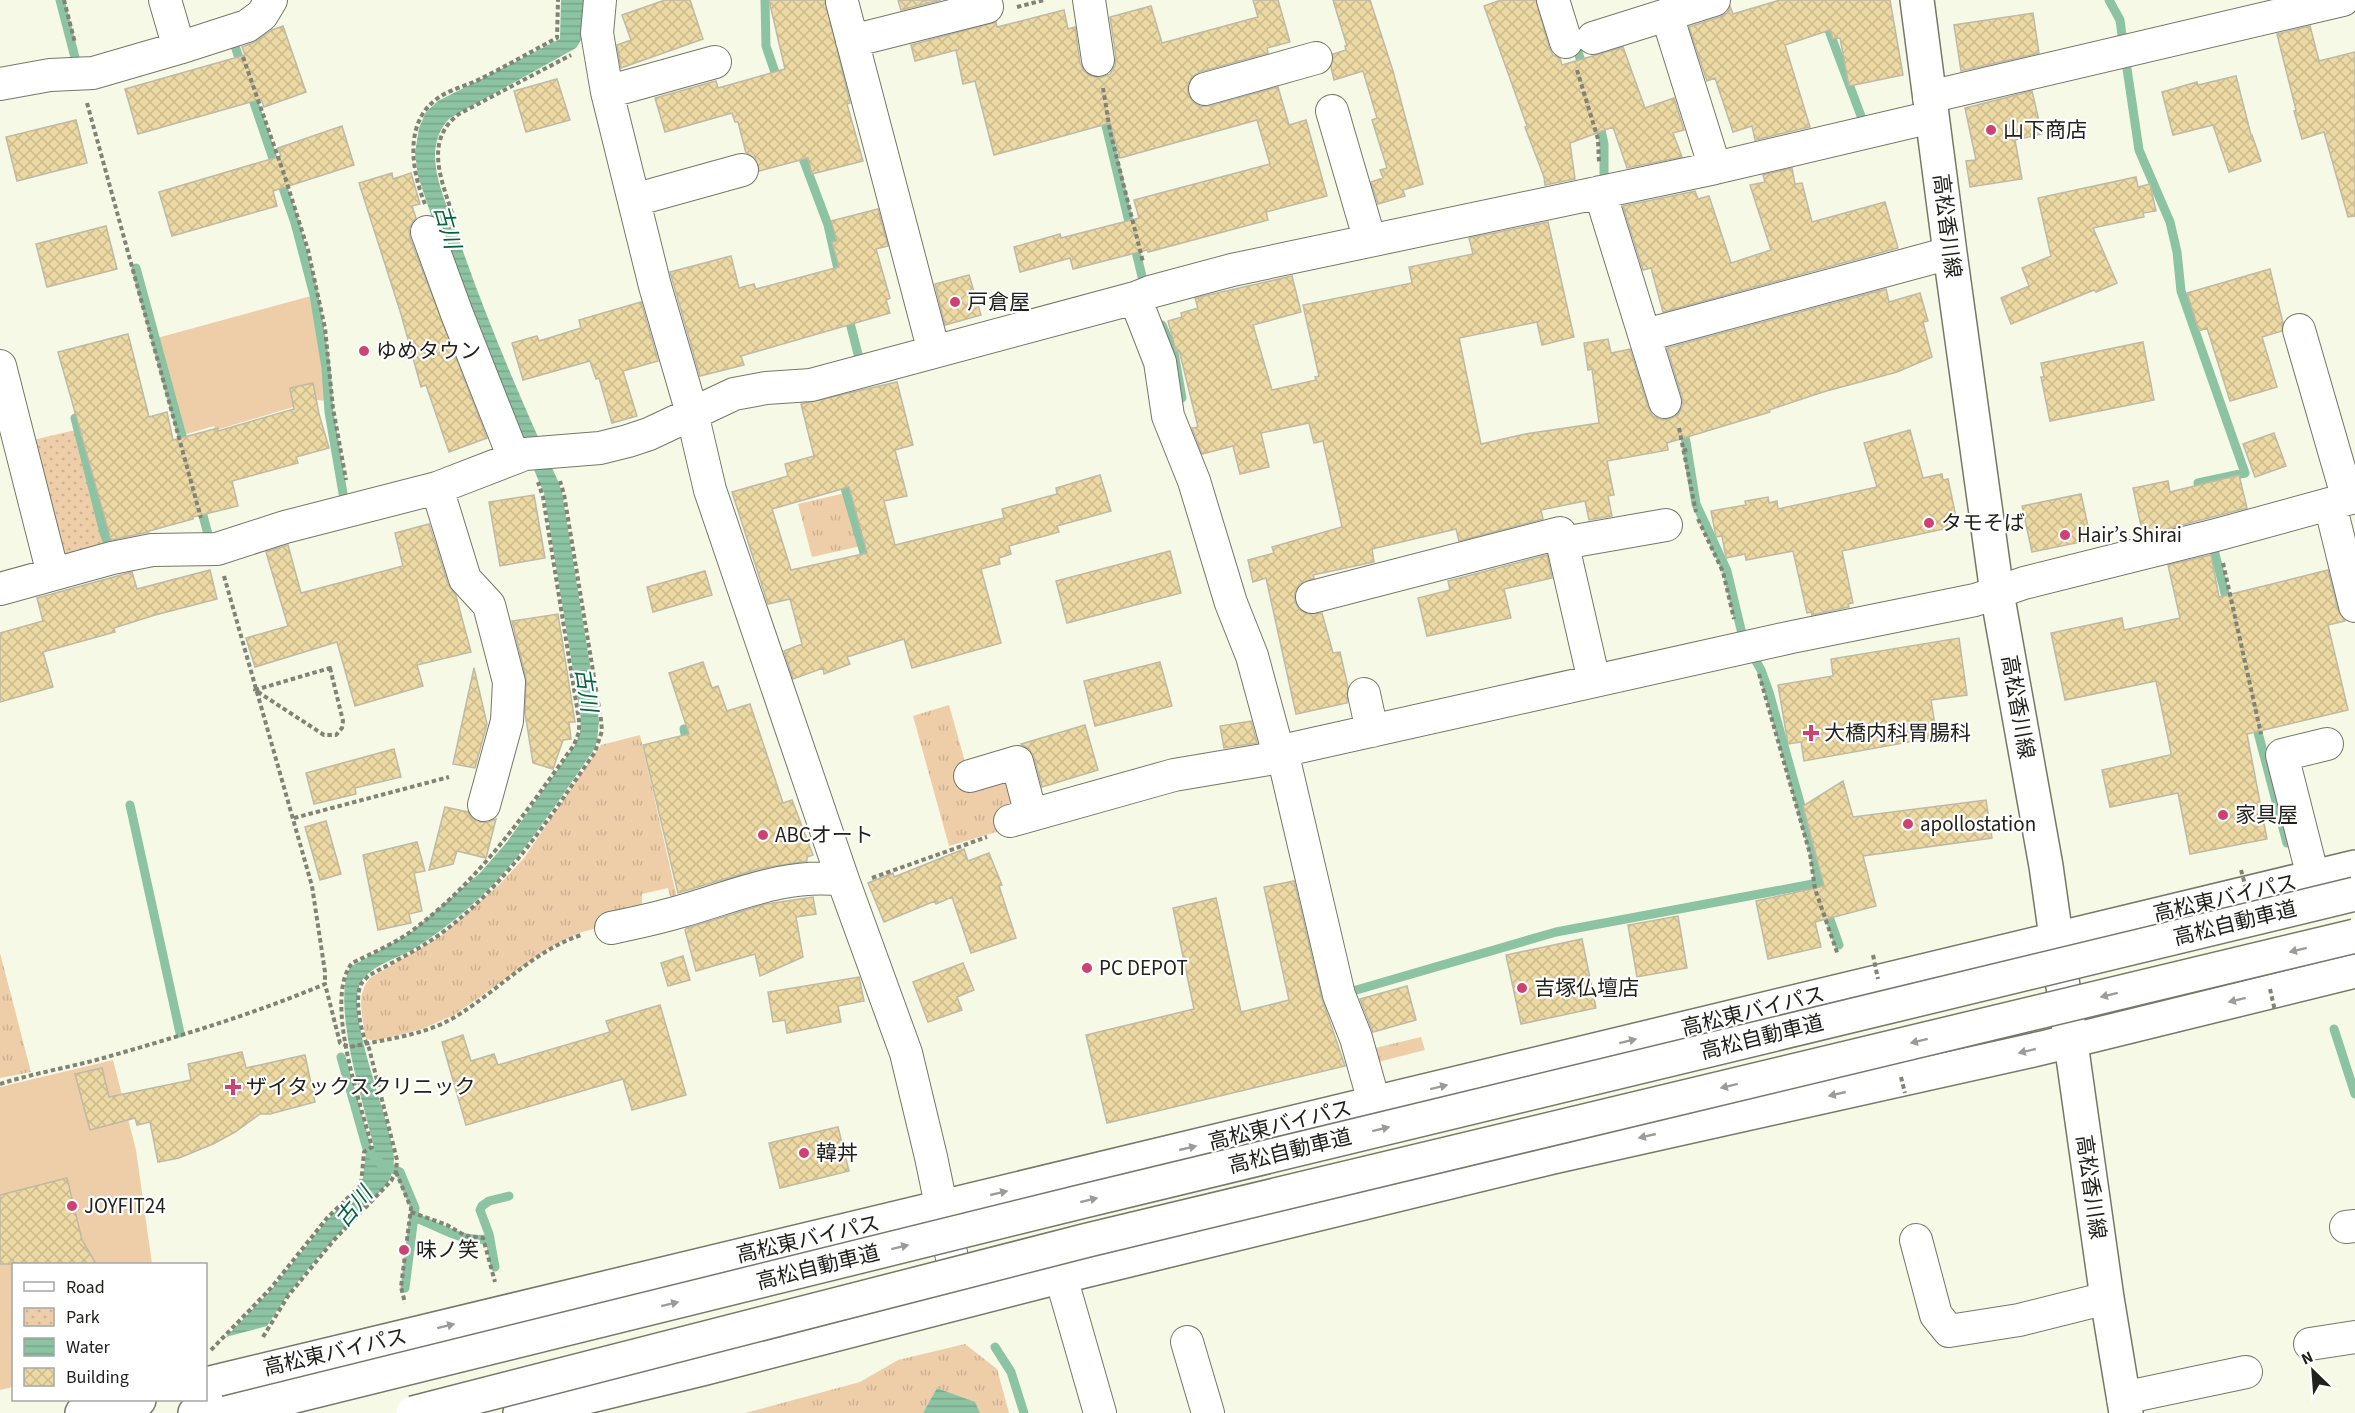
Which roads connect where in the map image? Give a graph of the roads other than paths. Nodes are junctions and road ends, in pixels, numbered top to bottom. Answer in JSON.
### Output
{"nodes":[{"id":1,"x":165,"y":0,"type":"edge"},
{"id":2,"x":272,"y":0,"type":"edge"},
{"id":3,"x":600,"y":0,"type":"edge"},
{"id":4,"x":985,"y":0,"type":"edge"},
{"id":5,"x":1089,"y":0,"type":"edge"},
{"id":6,"x":1553,"y":0,"type":"edge"},
{"id":7,"x":1714,"y":0,"type":"edge"},
{"id":8,"x":1917,"y":0,"type":"edge"},
{"id":9,"x":2343,"y":0,"type":"edge"},
{"id":10,"x":842,"y":2,"type":"dead end"},
{"id":11,"x":1667,"y":15,"type":"junction"},
{"id":12,"x":852,"y":41,"type":"junction"},
{"id":13,"x":179,"y":48,"type":"junction"},
{"id":14,"x":1316,"y":58,"type":"dead end"},
{"id":15,"x":1098,"y":60,"type":"road end"},
{"id":16,"x":715,"y":63,"type":"dead end"},
{"id":17,"x":0,"y":84,"type":"edge"},
{"id":18,"x":1205,"y":89,"type":"dead end"},
{"id":19,"x":607,"y":92,"type":"junction"},
{"id":20,"x":1931,"y":107,"type":"junction"},
{"id":21,"x":1332,"y":111,"type":"dead end"},
{"id":22,"x":1715,"y":168,"type":"junction"},
{"id":23,"x":742,"y":170,"type":"dead end"},
{"id":24,"x":1600,"y":192,"type":"junction"},
{"id":25,"x":634,"y":200,"type":"junction"},
{"id":26,"x":441,"y":224,"type":"road end"},
{"id":27,"x":1370,"y":241,"type":"junction"},
{"id":28,"x":1950,"y":253,"type":"junction"},
{"id":29,"x":1143,"y":295,"type":"junction"},
{"id":30,"x":2299,"y":330,"type":"dead end"},
{"id":31,"x":1657,"y":332,"type":"dead end"},
{"id":32,"x":934,"y":352,"type":"junction"},
{"id":33,"x":0,"y":366,"type":"edge"},
{"id":34,"x":1665,"y":402,"type":"dead end"},
{"id":35,"x":692,"y":413,"type":"junction"},
{"id":36,"x":529,"y":455,"type":"junction"},
{"id":37,"x":437,"y":488,"type":"junction"},
{"id":38,"x":2344,"y":500,"type":"edge"},
{"id":39,"x":1666,"y":525,"type":"dead end"},
{"id":40,"x":1563,"y":543,"type":"junction"},
{"id":41,"x":53,"y":574,"type":"junction"},
{"id":42,"x":0,"y":589,"type":"edge"},
{"id":43,"x":1997,"y":592,"type":"junction"},
{"id":44,"x":1312,"y":597,"type":"dead end"},
{"id":45,"x":2355,"y":606,"type":"edge"},
{"id":46,"x":1594,"y":681,"type":"junction"},
{"id":47,"x":1364,"y":694,"type":"dead end"},
{"id":48,"x":1372,"y":731,"type":"junction"},
{"id":49,"x":2327,"y":744,"type":"dead end"},
{"id":50,"x":1280,"y":754,"type":"junction"},
{"id":51,"x":970,"y":776,"type":"dead end"},
{"id":52,"x":484,"y":805,"type":"dead end"},
{"id":53,"x":2355,"y":867,"type":"edge"},
{"id":54,"x":2313,"y":877,"type":"junction"},
{"id":55,"x":843,"y":880,"type":"junction"},
{"id":56,"x":2355,"y":894,"type":"edge"},
{"id":57,"x":611,"y":928,"type":"road end"},
{"id":58,"x":2355,"y":936,"type":"edge"},
{"id":59,"x":2056,"y":938,"type":"junction"},
{"id":60,"x":2355,"y":971,"type":"edge"},
{"id":61,"x":2070,"y":1040,"type":"junction"},
{"id":62,"x":1374,"y":1102,"type":"junction"},
{"id":63,"x":942,"y":1207,"type":"junction"},
{"id":64,"x":1916,"y":1240,"type":"dead end"},
{"id":65,"x":684,"y":1269,"type":"junction"},
{"id":66,"x":1062,"y":1277,"type":"junction"},
{"id":67,"x":2106,"y":1298,"type":"junction"},
{"id":68,"x":961,"y":1302,"type":"junction"},
{"id":69,"x":2355,"y":1336,"type":"edge"},
{"id":70,"x":1187,"y":1342,"type":"dead end"},
{"id":71,"x":2310,"y":1344,"type":"dead end"},
{"id":72,"x":207,"y":1368,"type":"edge"},
{"id":73,"x":702,"y":1369,"type":"junction"},
{"id":74,"x":2246,"y":1372,"type":"dead end"},
{"id":75,"x":135,"y":1401,"type":"edge"},
{"id":76,"x":2124,"y":1405,"type":"edge"},
{"id":77,"x":82,"y":1413,"type":"edge"},
{"id":78,"x":195,"y":1413,"type":"edge"},
{"id":79,"x":226,"y":1413,"type":"edge"},
{"id":80,"x":413,"y":1413,"type":"edge"},
{"id":81,"x":440,"y":1413,"type":"edge"},
{"id":82,"x":520,"y":1413,"type":"edge"},
{"id":83,"x":1100,"y":1413,"type":"edge"},
{"id":84,"x":1208,"y":1413,"type":"edge"}],
"edges":[{"from":1,"to":13,"type":"street"},
{"from":2,"to":13,"type":"street"},
{"from":3,"to":19,"type":"street"},
{"from":4,"to":12,"type":"street"},
{"from":5,"to":15,"type":"street"},
{"from":6,"to":11,"type":"street"},
{"from":7,"to":11,"type":"street"},
{"from":8,"to":20,"type":"main road","name":"高松香川線"},
{"from":9,"to":20,"type":"street"},
{"from":10,"to":12,"type":"street"},
{"from":11,"to":22,"type":"street"},
{"from":12,"to":32,"type":"street"},
{"from":13,"to":17,"type":"street"},
{"from":14,"to":18,"type":"street"},
{"from":16,"to":19,"type":"street"},
{"from":19,"to":25,"type":"street"},
{"from":20,"to":22,"type":"street"},
{"from":20,"to":28,"type":"main road","name":"高松香川線"},
{"from":21,"to":27,"type":"street"},
{"from":22,"to":24,"type":"street"},
{"from":23,"to":25,"type":"street"},
{"from":24,"to":27,"type":"street"},
{"from":24,"to":34,"type":"street"},
{"from":25,"to":35,"type":"street"},
{"from":26,"to":36,"type":"street"},
{"from":27,"to":29,"type":"street"},
{"from":28,"to":31,"type":"street"},
{"from":28,"to":43,"type":"main road","name":"高松香川線"},
{"from":29,"to":32,"type":"street"},
{"from":29,"to":50,"type":"street"},
{"from":30,"to":38,"type":"street"},
{"from":32,"to":35,"type":"street"},
{"from":33,"to":41,"type":"street"},
{"from":35,"to":36,"type":"street"},
{"from":35,"to":55,"type":"street"},
{"from":36,"to":37,"type":"street"},
{"from":37,"to":41,"type":"street"},
{"from":37,"to":52,"type":"street"},
{"from":38,"to":43,"type":"street"},
{"from":38,"to":45,"type":"street"},
{"from":39,"to":40,"type":"street"},
{"from":40,"to":44,"type":"street"},
{"from":40,"to":46,"type":"street"},
{"from":41,"to":42,"type":"street"},
{"from":43,"to":46,"type":"street"},
{"from":43,"to":59,"type":"main road","name":"高松香川線"},
{"from":46,"to":48,"type":"street"},
{"from":47,"to":48,"type":"street"},
{"from":48,"to":50,"type":"street"},
{"from":49,"to":54,"type":"street"},
{"from":50,"to":51,"type":"street"},
{"from":50,"to":62,"type":"street"},
{"from":53,"to":54,"type":"main road","name":"高松東バイパス"},
{"from":54,"to":59,"type":"main road","name":"高松東バイパス"},
{"from":55,"to":57,"type":"street"},
{"from":55,"to":63,"type":"street"},
{"from":79,"to":56,"type":"main road","name":"高松自動車道","one_way":true,"bridge":true},
{"from":58,"to":80,"type":"main road","name":"高松自動車道","one_way":true,"bridge":true},
{"from":59,"to":61,"type":"main road","name":"高松香川線"},
{"from":62,"to":59,"type":"main road","name":"高松東バイパス","one_way":true},
{"from":60,"to":61,"type":"main road","one_way":true},
{"from":61,"to":66,"type":"main road","one_way":true},
{"from":61,"to":67,"type":"main road","name":"高松香川線"},
{"from":63,"to":62,"type":"main road","name":"高松東バイパス","one_way":true},
{"from":63,"to":65,"type":"main road","name":"高松東バイパス"},
{"from":63,"to":68,"type":"street"},
{"from":64,"to":67,"type":"street"},
{"from":72,"to":65,"type":"main road","name":"高松東バイパス","one_way":true},
{"from":65,"to":78,"type":"main road"},
{"from":66,"to":68,"type":"main road"},
{"from":66,"to":83,"type":"street"},
{"from":67,"to":76,"type":"main road","name":"高松香川線"},
{"from":68,"to":73,"type":"main road"},
{"from":69,"to":71,"type":"street"},
{"from":70,"to":84,"type":"street"},
{"from":73,"to":81,"type":"main road"},
{"from":73,"to":82,"type":"main road"},
{"from":74,"to":76,"type":"street"},
{"from":75,"to":77,"type":"main road"}]}
